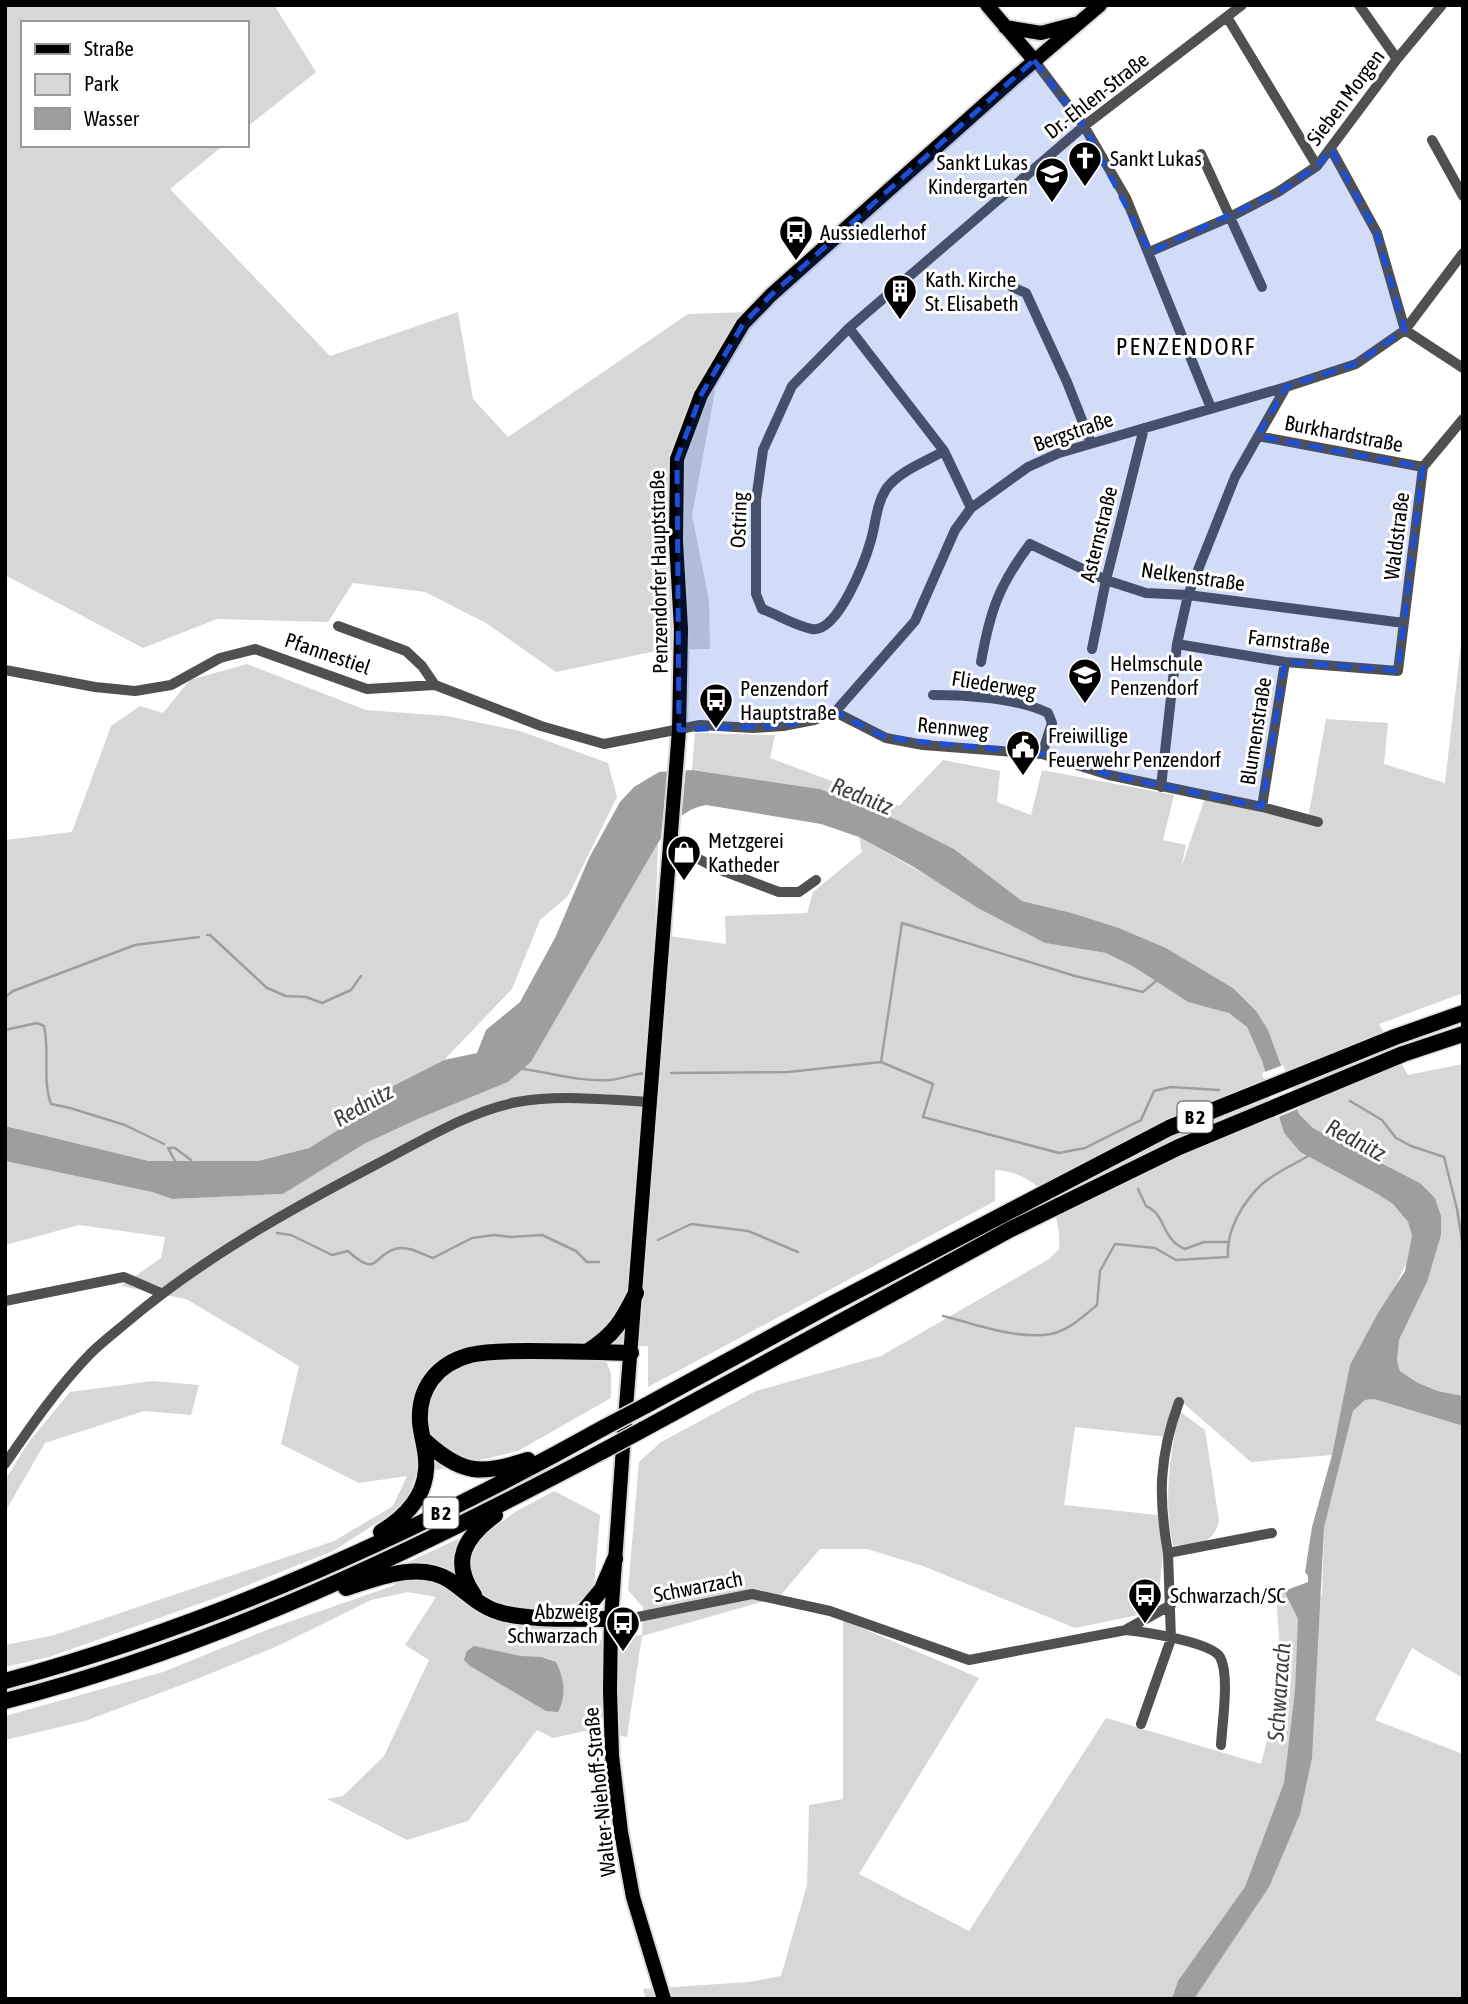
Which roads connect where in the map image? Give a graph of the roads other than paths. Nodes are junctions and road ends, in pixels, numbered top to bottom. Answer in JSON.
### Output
{"nodes":[{"id":1,"x":987,"y":5,"type":"edge"},
{"id":2,"x":1100,"y":5,"type":"edge"},
{"id":3,"x":1241,"y":5,"type":"edge"},
{"id":4,"x":1360,"y":5,"type":"edge"},
{"id":5,"x":1442,"y":5,"type":"edge"},
{"id":6,"x":1227,"y":17,"type":"junction"},
{"id":7,"x":1080,"y":23,"type":"junction"},
{"id":8,"x":1005,"y":27,"type":"junction"},
{"id":9,"x":1397,"y":59,"type":"junction"},
{"id":10,"x":1034,"y":61,"type":"junction"},
{"id":11,"x":1084,"y":126,"type":"junction"},
{"id":12,"x":1432,"y":140,"type":"dead end"},
{"id":13,"x":1331,"y":149,"type":"junction"},
{"id":14,"x":1201,"y":154,"type":"dead end"},
{"id":15,"x":1317,"y":166,"type":"junction"},
{"id":16,"x":1463,"y":196,"type":"edge"},
{"id":17,"x":1230,"y":217,"type":"junction"},
{"id":18,"x":1150,"y":252,"type":"junction"},
{"id":19,"x":1463,"y":253,"type":"edge"},
{"id":20,"x":1012,"y":287,"type":"dead end"},
{"id":21,"x":1262,"y":287,"type":"dead end"},
{"id":22,"x":849,"y":328,"type":"junction"},
{"id":23,"x":1405,"y":330,"type":"junction"},
{"id":24,"x":1463,"y":368,"type":"edge"},
{"id":25,"x":1286,"y":387,"type":"junction"},
{"id":26,"x":1211,"y":408,"type":"junction"},
{"id":27,"x":1463,"y":419,"type":"edge"},
{"id":28,"x":1144,"y":428,"type":"junction"},
{"id":29,"x":1258,"y":436,"type":"junction"},
{"id":30,"x":1091,"y":443,"type":"junction"},
{"id":31,"x":944,"y":451,"type":"junction"},
{"id":32,"x":1423,"y":467,"type":"junction"},
{"id":33,"x":971,"y":508,"type":"junction"},
{"id":34,"x":1106,"y":580,"type":"junction"},
{"id":35,"x":1188,"y":595,"type":"junction"},
{"id":36,"x":1404,"y":623,"type":"junction"},
{"id":37,"x":338,"y":626,"type":"dead end"},
{"id":38,"x":1177,"y":644,"type":"junction"},
{"id":39,"x":1092,"y":649,"type":"dead end"},
{"id":40,"x":981,"y":662,"type":"dead end"},
{"id":41,"x":1285,"y":662,"type":"junction"},
{"id":42,"x":5,"y":670,"type":"edge"},
{"id":43,"x":1398,"y":671,"type":"joint"},
{"id":44,"x":435,"y":685,"type":"junction"},
{"id":45,"x":933,"y":695,"type":"dead end"},
{"id":46,"x":835,"y":712,"type":"junction"},
{"id":47,"x":679,"y":730,"type":"junction"},
{"id":48,"x":1042,"y":754,"type":"junction"},
{"id":49,"x":1161,"y":787,"type":"junction"},
{"id":50,"x":1262,"y":807,"type":"junction"},
{"id":51,"x":1318,"y":822,"type":"dead end"},
{"id":52,"x":672,"y":830,"type":"junction"},
{"id":53,"x":816,"y":880,"type":"dead end"},
{"id":54,"x":1463,"y":1013,"type":"edge"},
{"id":55,"x":1463,"y":1034,"type":"edge"},
{"id":56,"x":650,"y":1102,"type":"junction"},
{"id":57,"x":161,"y":1293,"type":"junction"},
{"id":58,"x":636,"y":1293,"type":"junction"},
{"id":59,"x":5,"y":1301,"type":"edge"},
{"id":60,"x":587,"y":1351,"type":"junction"},
{"id":61,"x":631,"y":1353,"type":"junction"},
{"id":62,"x":1179,"y":1402,"type":"dead end"},
{"id":63,"x":424,"y":1440,"type":"junction"},
{"id":64,"x":567,"y":1448,"type":"junction"},
{"id":65,"x":5,"y":1464,"type":"edge"},
{"id":66,"x":528,"y":1490,"type":"junction"},
{"id":67,"x":1272,"y":1533,"type":"dead end"},
{"id":68,"x":1168,"y":1553,"type":"junction"},
{"id":69,"x":615,"y":1559,"type":"junction"},
{"id":70,"x":312,"y":1574,"type":"junction"},
{"id":71,"x":481,"y":1603,"type":"junction"},
{"id":72,"x":1171,"y":1605,"type":"junction"},
{"id":73,"x":276,"y":1609,"type":"junction"},
{"id":74,"x":578,"y":1618,"type":"junction"},
{"id":75,"x":611,"y":1619,"type":"junction"},
{"id":76,"x":1126,"y":1630,"type":"junction"},
{"id":77,"x":1171,"y":1639,"type":"junction"},
{"id":78,"x":5,"y":1681,"type":"edge"},
{"id":79,"x":5,"y":1701,"type":"edge"},
{"id":80,"x":1142,"y":1724,"type":"dead end"},
{"id":81,"x":1221,"y":1745,"type":"dead end"},
{"id":82,"x":664,"y":1999,"type":"edge"}],
"edges":[{"from":1,"to":8,"type":"main road"},
{"from":2,"to":7,"type":"main road","name":"Penzendorfer Hauptstraße"},
{"from":3,"to":6,"type":"street","name":"Dr.-Ehlen-Straße"},
{"from":4,"to":9,"type":"street"},
{"from":5,"to":9,"type":"street","name":"Sieben Morgen"},
{"from":6,"to":11,"type":"street","name":"Dr.-Ehlen-Straße"},
{"from":6,"to":15,"type":"street"},
{"from":7,"to":8,"type":"main road"},
{"from":7,"to":10,"type":"main road","name":"Penzendorfer Hauptstraße"},
{"from":8,"to":10,"type":"main road"},
{"from":9,"to":13,"type":"street","name":"Sieben Morgen"},
{"from":10,"to":11,"type":"street"},
{"from":10,"to":47,"type":"main road","name":"Penzendorfer Hauptstraße"},
{"from":11,"to":18,"type":"street"},
{"from":11,"to":22,"type":"street","name":"Dr.-Ehlen-Straße"},
{"from":12,"to":16,"type":"street"},
{"from":13,"to":15,"type":"street","name":"Sieben Morgen"},
{"from":13,"to":23,"type":"street"},
{"from":14,"to":17,"type":"street"},
{"from":15,"to":17,"type":"street","name":"Sieben Morgen"},
{"from":17,"to":18,"type":"street","name":"Sieben Morgen"},
{"from":17,"to":21,"type":"street"},
{"from":18,"to":26,"type":"street"},
{"from":19,"to":23,"type":"street","name":"Bergstraße"},
{"from":20,"to":30,"type":"street"},
{"from":22,"to":31,"type":"street"},
{"from":22,"to":31,"type":"street","name":"Ostring"},
{"from":23,"to":24,"type":"street"},
{"from":23,"to":25,"type":"street","name":"Bergstraße"},
{"from":25,"to":26,"type":"street","name":"Bergstraße"},
{"from":25,"to":29,"type":"street"},
{"from":26,"to":28,"type":"street","name":"Bergstraße"},
{"from":27,"to":32,"type":"street","name":"Waldstraße"},
{"from":28,"to":30,"type":"street","name":"Bergstraße"},
{"from":28,"to":34,"type":"street","name":"Asternstraße"},
{"from":29,"to":32,"type":"street","name":"Burkhardstraße"},
{"from":29,"to":35,"type":"street"},
{"from":30,"to":33,"type":"street","name":"Bergstraße"},
{"from":31,"to":33,"type":"street"},
{"from":32,"to":36,"type":"street","name":"Waldstraße"},
{"from":33,"to":46,"type":"street","name":"Bergstraße"},
{"from":34,"to":35,"type":"street","name":"Nelkenstraße"},
{"from":34,"to":39,"type":"street","name":"Asternstraße"},
{"from":34,"to":40,"type":"street","name":"Nelkenstraße"},
{"from":35,"to":36,"type":"street","name":"Nelkenstraße"},
{"from":35,"to":38,"type":"street"},
{"from":36,"to":43,"type":"street","name":"Waldstraße"},
{"from":37,"to":44,"type":"street"},
{"from":38,"to":41,"type":"street","name":"Farnstraße"},
{"from":38,"to":49,"type":"street"},
{"from":41,"to":43,"type":"street","name":"Farnstraße"},
{"from":41,"to":50,"type":"street","name":"Blumenstraße"},
{"from":42,"to":44,"type":"street","name":"Pfannestiel"},
{"from":44,"to":47,"type":"street","name":"Pfannestiel"},
{"from":45,"to":48,"type":"street","name":"Fliederweg"},
{"from":46,"to":47,"type":"street"},
{"from":46,"to":48,"type":"street","name":"Rennweg"},
{"from":47,"to":52,"type":"main road","name":"Penzendorfer Hauptstraße"},
{"from":48,"to":49,"type":"street","name":"Rennweg"},
{"from":49,"to":50,"type":"street","name":"Rennweg"},
{"from":50,"to":51,"type":"street","name":"Rennweg"},
{"from":52,"to":53,"type":"street"},
{"from":52,"to":56,"type":"main road","name":"Penzendorfer Hauptstraße"},
{"from":54,"to":64,"type":"highway","number":"B 2","bridge":true},
{"from":55,"to":66,"type":"highway","number":"B 2","bridge":true},
{"from":56,"to":57,"type":"street"},
{"from":56,"to":58,"type":"main road","name":"Penzendorfer Hauptstraße"},
{"from":57,"to":59,"type":"street"},
{"from":57,"to":65,"type":"street"},
{"from":58,"to":60,"type":"highway"},
{"from":58,"to":61,"type":"main road","name":"Penzendorfer Hauptstraße"},
{"from":60,"to":61,"type":"highway"},
{"from":60,"to":63,"type":"highway"},
{"from":61,"to":69,"type":"main road","name":"Walter-Niehoff-Straße"},
{"from":62,"to":68,"type":"street"},
{"from":63,"to":64,"type":"highway"},
{"from":63,"to":70,"type":"highway"},
{"from":64,"to":70,"type":"highway","number":"B 2"},
{"from":66,"to":71,"type":"highway"},
{"from":66,"to":73,"type":"highway","number":"B 2"},
{"from":67,"to":68,"type":"street"},
{"from":68,"to":72,"type":"street"},
{"from":69,"to":74,"type":"highway"},
{"from":69,"to":75,"type":"main road","name":"Walter-Niehoff-Straße"},
{"from":70,"to":78,"type":"highway","number":"B 2"},
{"from":71,"to":73,"type":"highway"},
{"from":71,"to":74,"type":"highway"},
{"from":72,"to":76,"type":"street"},
{"from":72,"to":77,"type":"street"},
{"from":73,"to":79,"type":"highway","number":"B 2"},
{"from":74,"to":75,"type":"highway"},
{"from":75,"to":76,"type":"street","name":"Schwarzach"},
{"from":75,"to":82,"type":"main road","name":"Walter-Niehoff-Straße"},
{"from":76,"to":77,"type":"street","name":"Schwarzach"},
{"from":77,"to":80,"type":"street"},
{"from":77,"to":81,"type":"street","name":"Schwarzach"}]}
